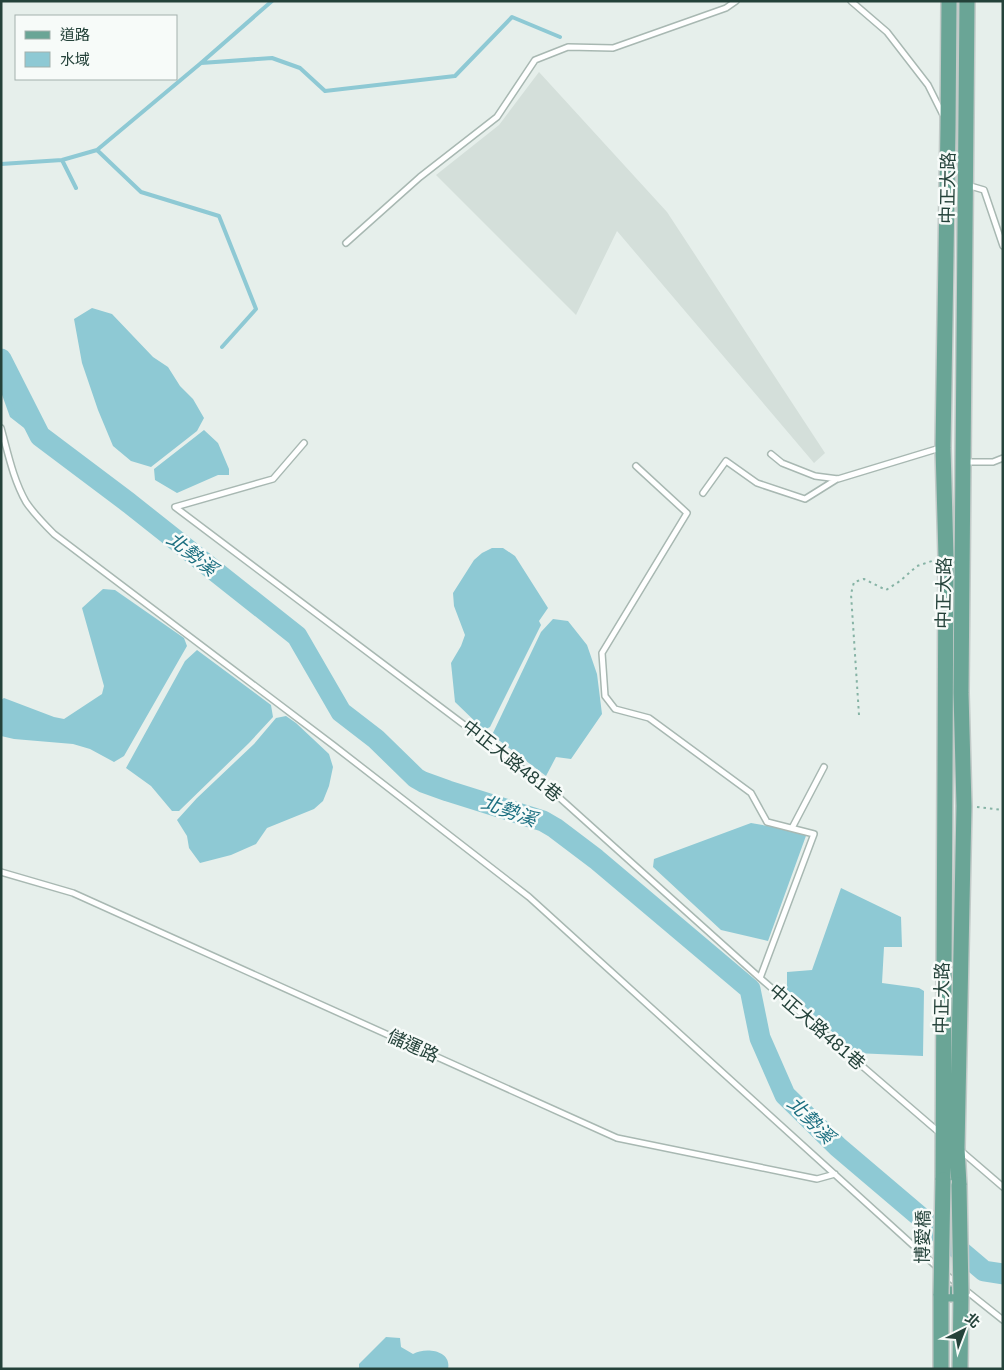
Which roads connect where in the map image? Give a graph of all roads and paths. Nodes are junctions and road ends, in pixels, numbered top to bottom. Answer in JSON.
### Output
{"nodes":[{"id":1,"x":736,"y":1,"type":"edge"},
{"id":2,"x":851,"y":1,"type":"edge"},
{"id":3,"x":949,"y":1,"type":"edge"},
{"id":4,"x":967,"y":1,"type":"edge"},
{"id":5,"x":952,"y":130,"type":"junction"},
{"id":6,"x":967,"y":185,"type":"junction"},
{"id":7,"x":346,"y":243,"type":"dead end"},
{"id":8,"x":1003,"y":246,"type":"edge"},
{"id":9,"x":1,"y":428,"type":"edge"},
{"id":10,"x":304,"y":443,"type":"dead end"},
{"id":11,"x":943,"y":448,"type":"junction"},
{"id":12,"x":771,"y":454,"type":"dead end"},
{"id":13,"x":1003,"y":458,"type":"edge"},
{"id":14,"x":964,"y":462,"type":"junction"},
{"id":15,"x":636,"y":466,"type":"dead end"},
{"id":16,"x":838,"y":479,"type":"junction"},
{"id":17,"x":703,"y":493,"type":"dead end"},
{"id":18,"x":946,"y":557,"type":"junction"},
{"id":19,"x":946,"y":597,"type":"junction"},
{"id":20,"x":962,"y":598,"type":"junction"},
{"id":21,"x":859,"y":715,"type":"dead end"},
{"id":22,"x":824,"y":768,"type":"dead end"},
{"id":23,"x":964,"y":806,"type":"junction"},
{"id":24,"x":1003,"y":810,"type":"edge"},
{"id":25,"x":792,"y":828,"type":"junction"},
{"id":26,"x":1,"y":872,"type":"edge"},
{"id":27,"x":760,"y":978,"type":"junction"},
{"id":28,"x":943,"y":1136,"type":"junction"},
{"id":29,"x":957,"y":1148,"type":"junction"},
{"id":30,"x":835,"y":1174,"type":"junction"},
{"id":31,"x":943,"y":1180,"type":"joint"},
{"id":32,"x":959,"y":1185,"type":"joint"},
{"id":33,"x":1003,"y":1188,"type":"edge"},
{"id":34,"x":941,"y":1294,"type":"junction"},
{"id":35,"x":961,"y":1294,"type":"junction"},
{"id":36,"x":1003,"y":1320,"type":"edge"},
{"id":37,"x":941,"y":1369,"type":"edge"},
{"id":38,"x":960,"y":1369,"type":"edge"}],
"edges":[{"from":1,"to":7,"type":"lane"},
{"from":2,"to":5,"type":"lane"},
{"from":3,"to":5,"type":"main road","name":"中正大路"},
{"from":4,"to":6,"type":"main road","name":"中正大路"},
{"from":5,"to":11,"type":"main road","name":"中正大路"},
{"from":6,"to":8,"type":"lane"},
{"from":6,"to":14,"type":"main road","name":"中正大路"},
{"from":9,"to":30,"type":"lane"},
{"from":10,"to":27,"type":"lane","name":"中正大路481巷"},
{"from":11,"to":16,"type":"lane"},
{"from":11,"to":18,"type":"main road","name":"中正大路"},
{"from":12,"to":16,"type":"lane"},
{"from":13,"to":14,"type":"lane"},
{"from":14,"to":20,"type":"main road","name":"中正大路"},
{"from":15,"to":25,"type":"lane"},
{"from":16,"to":17,"type":"lane"},
{"from":18,"to":19,"type":"main road","name":"中正大路"},
{"from":18,"to":21,"type":"path"},
{"from":19,"to":20,"type":"main road"},
{"from":19,"to":28,"type":"main road","name":"中正大路"},
{"from":20,"to":23,"type":"main road","name":"中正大路"},
{"from":22,"to":25,"type":"lane"},
{"from":23,"to":24,"type":"path"},
{"from":23,"to":29,"type":"main road","name":"中正大路"},
{"from":25,"to":27,"type":"lane"},
{"from":26,"to":30,"type":"lane","name":"儲運路"},
{"from":27,"to":28,"type":"lane","name":"中正大路481巷"},
{"from":28,"to":31,"type":"main road","name":"中正大路"},
{"from":29,"to":32,"type":"main road","name":"中正大路"},
{"from":29,"to":33,"type":"lane"},
{"from":30,"to":36,"type":"lane"},
{"from":31,"to":34,"type":"main road","name":"博愛橋","bridge":true},
{"from":32,"to":35,"type":"main road","name":"博愛橋","bridge":true},
{"from":34,"to":35,"type":"main road"},
{"from":34,"to":37,"type":"main road"},
{"from":35,"to":38,"type":"main road"}]}
